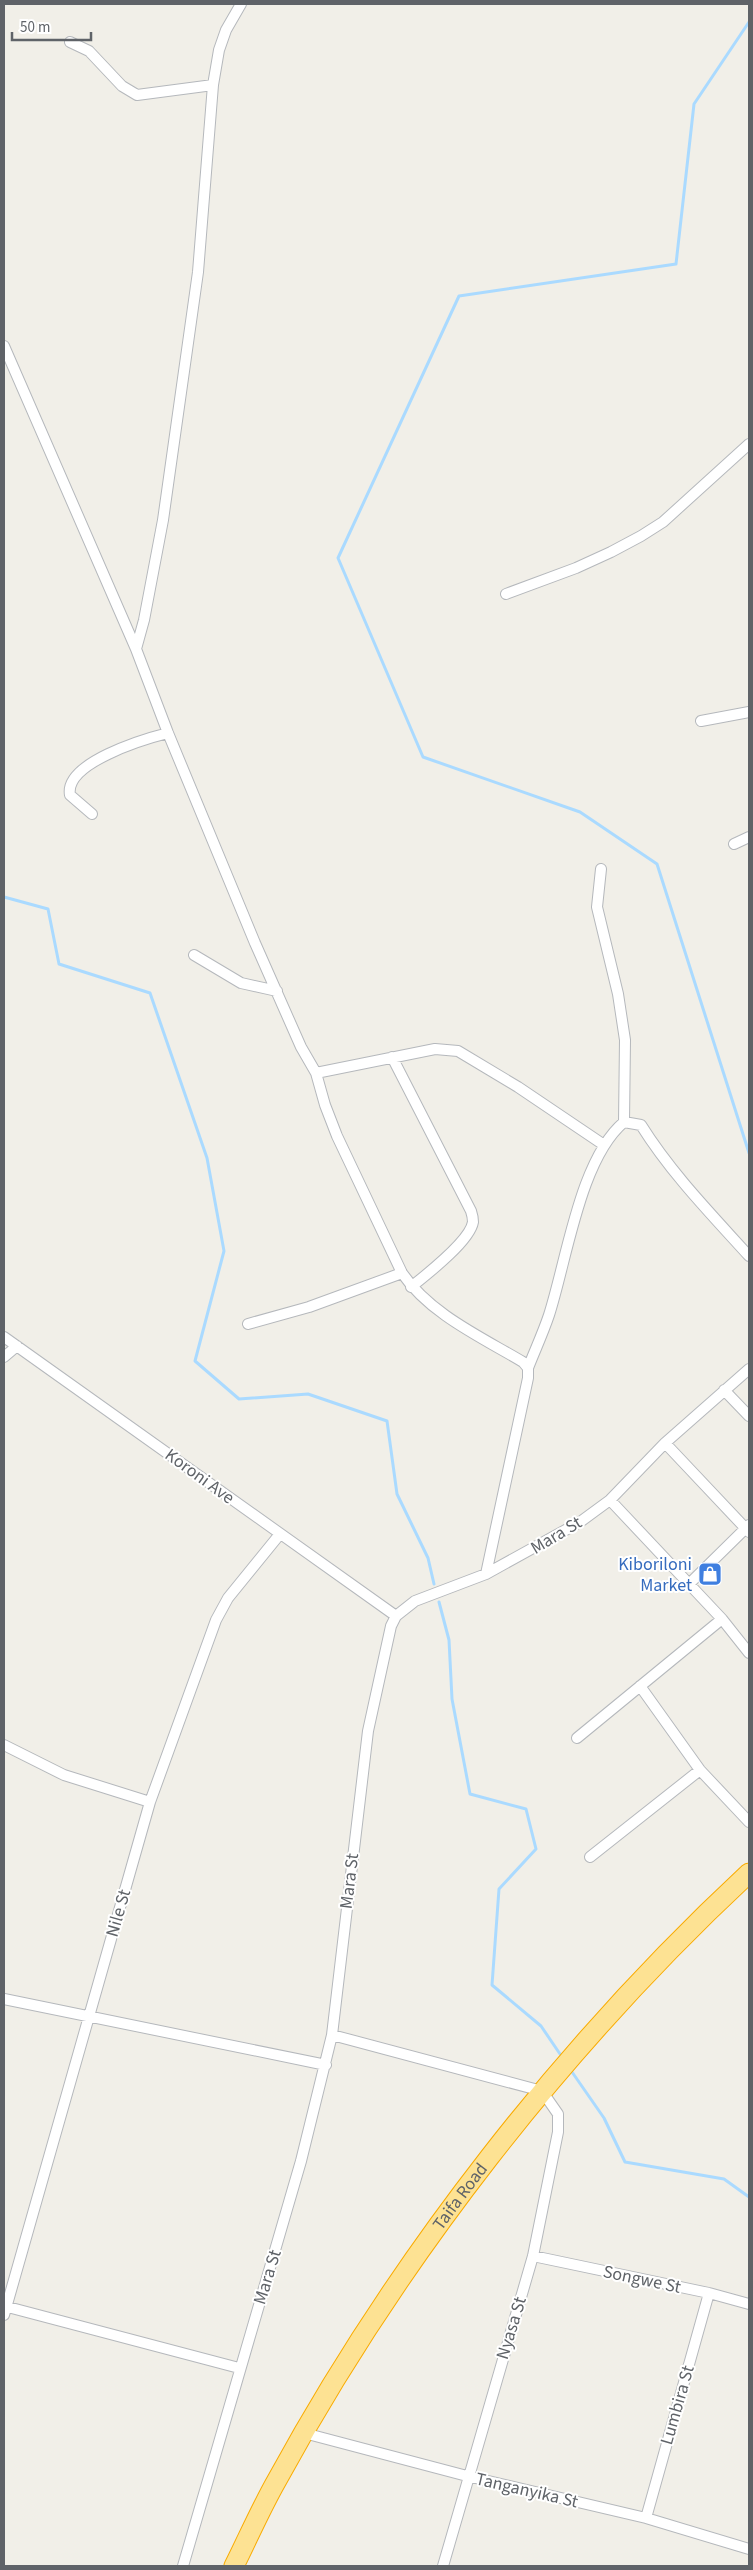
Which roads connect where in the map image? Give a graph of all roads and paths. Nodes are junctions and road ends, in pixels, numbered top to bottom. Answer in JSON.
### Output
{"nodes":[{"id":1,"x":241,"y":4,"type":"edge"},
{"id":2,"x":70,"y":42,"type":"dead end"},
{"id":3,"x":213,"y":85,"type":"junction"},
{"id":4,"x":4,"y":346,"type":"edge"},
{"id":5,"x":7,"y":365,"type":"edge"},
{"id":6,"x":749,"y":444,"type":"edge"},
{"id":7,"x":506,"y":594,"type":"dead end"},
{"id":8,"x":136,"y":649,"type":"junction"},
{"id":9,"x":749,"y":712,"type":"edge"},
{"id":10,"x":701,"y":721,"type":"dead end"},
{"id":11,"x":168,"y":733,"type":"junction"},
{"id":12,"x":92,"y":814,"type":"dead end"},
{"id":13,"x":749,"y":837,"type":"edge"},
{"id":14,"x":734,"y":844,"type":"dead end"},
{"id":15,"x":601,"y":869,"type":"dead end"},
{"id":16,"x":194,"y":955,"type":"dead end"},
{"id":17,"x":277,"y":990,"type":"junction"},
{"id":18,"x":392,"y":1057,"type":"junction"},
{"id":19,"x":316,"y":1073,"type":"junction"},
{"id":20,"x":624,"y":1122,"type":"junction"},
{"id":21,"x":604,"y":1145,"type":"junction"},
{"id":22,"x":749,"y":1256,"type":"edge"},
{"id":23,"x":402,"y":1273,"type":"junction"},
{"id":24,"x":412,"y":1287,"type":"junction"},
{"id":25,"x":248,"y":1324,"type":"dead end"},
{"id":26,"x":4,"y":1336,"type":"edge"},
{"id":27,"x":18,"y":1346,"type":"junction"},
{"id":28,"x":4,"y":1358,"type":"edge"},
{"id":29,"x":528,"y":1368,"type":"junction"},
{"id":30,"x":749,"y":1369,"type":"edge"},
{"id":31,"x":724,"y":1390,"type":"junction"},
{"id":32,"x":749,"y":1416,"type":"edge"},
{"id":33,"x":665,"y":1443,"type":"junction"},
{"id":34,"x":610,"y":1500,"type":"junction"},
{"id":35,"x":748,"y":1528,"type":"edge"},
{"id":36,"x":280,"y":1534,"type":"junction"},
{"id":37,"x":486,"y":1574,"type":"junction"},
{"id":38,"x":689,"y":1584,"type":"junction"},
{"id":39,"x":396,"y":1616,"type":"junction"},
{"id":40,"x":722,"y":1619,"type":"junction"},
{"id":41,"x":747,"y":1646,"type":"edge"},
{"id":42,"x":640,"y":1686,"type":"junction"},
{"id":43,"x":577,"y":1738,"type":"dead end"},
{"id":44,"x":4,"y":1745,"type":"edge"},
{"id":45,"x":700,"y":1770,"type":"junction"},
{"id":46,"x":150,"y":1802,"type":"junction"},
{"id":47,"x":749,"y":1822,"type":"edge"},
{"id":48,"x":590,"y":1857,"type":"dead end"},
{"id":49,"x":749,"y":1874,"type":"edge"},
{"id":50,"x":4,"y":1999,"type":"edge"},
{"id":51,"x":89,"y":2016,"type":"junction"},
{"id":52,"x":332,"y":2035,"type":"junction"},
{"id":53,"x":326,"y":2065,"type":"junction"},
{"id":54,"x":542,"y":2091,"type":"junction"},
{"id":55,"x":533,"y":2256,"type":"junction"},
{"id":56,"x":709,"y":2293,"type":"junction"},
{"id":57,"x":749,"y":2304,"type":"edge"},
{"id":58,"x":4,"y":2309,"type":"edge"},
{"id":59,"x":239,"y":2368,"type":"junction"},
{"id":60,"x":304,"y":2433,"type":"junction"},
{"id":61,"x":467,"y":2476,"type":"junction"},
{"id":62,"x":646,"y":2518,"type":"junction"},
{"id":63,"x":749,"y":2549,"type":"edge"},
{"id":64,"x":184,"y":2566,"type":"edge"},
{"id":65,"x":234,"y":2566,"type":"edge"},
{"id":66,"x":442,"y":2566,"type":"edge"}],
"edges":[{"from":1,"to":3,"type":"street"},
{"from":2,"to":3,"type":"street"},
{"from":3,"to":8,"type":"street"},
{"from":4,"to":5,"type":"street"},
{"from":5,"to":8,"type":"street"},
{"from":6,"to":7,"type":"street"},
{"from":8,"to":11,"type":"street"},
{"from":9,"to":10,"type":"street"},
{"from":11,"to":12,"type":"street"},
{"from":11,"to":17,"type":"street"},
{"from":13,"to":14,"type":"street"},
{"from":15,"to":20,"type":"street"},
{"from":16,"to":17,"type":"street"},
{"from":17,"to":19,"type":"street"},
{"from":18,"to":19,"type":"street"},
{"from":18,"to":21,"type":"street"},
{"from":18,"to":24,"type":"street"},
{"from":19,"to":23,"type":"street"},
{"from":20,"to":21,"type":"street"},
{"from":20,"to":22,"type":"street"},
{"from":21,"to":29,"type":"street"},
{"from":23,"to":24,"type":"street"},
{"from":23,"to":25,"type":"street"},
{"from":24,"to":29,"type":"street"},
{"from":26,"to":27,"type":"street","name":"Koroni Ave"},
{"from":27,"to":28,"type":"street"},
{"from":27,"to":36,"type":"street","name":"Koroni Ave"},
{"from":29,"to":37,"type":"street"},
{"from":30,"to":31,"type":"street","name":"Mara St"},
{"from":31,"to":32,"type":"street"},
{"from":31,"to":33,"type":"street","name":"Mara St"},
{"from":33,"to":34,"type":"street","name":"Mara St"},
{"from":33,"to":35,"type":"street"},
{"from":34,"to":37,"type":"street","name":"Mara St"},
{"from":34,"to":38,"type":"street"},
{"from":35,"to":38,"type":"street"},
{"from":36,"to":39,"type":"street","name":"Koroni Ave"},
{"from":36,"to":46,"type":"street","name":"Nile St"},
{"from":37,"to":39,"type":"street","name":"Mara St"},
{"from":38,"to":40,"type":"street"},
{"from":39,"to":52,"type":"street","name":"Mara St"},
{"from":40,"to":41,"type":"street"},
{"from":40,"to":42,"type":"street"},
{"from":42,"to":43,"type":"street"},
{"from":42,"to":45,"type":"street"},
{"from":44,"to":46,"type":"street"},
{"from":45,"to":47,"type":"street"},
{"from":45,"to":48,"type":"street"},
{"from":46,"to":51,"type":"street","name":"Nile St"},
{"from":49,"to":54,"type":"highway","name":"Taifa Road"},
{"from":50,"to":51,"type":"street"},
{"from":51,"to":53,"type":"street"},
{"from":51,"to":58,"type":"street","name":"Nile St"},
{"from":52,"to":53,"type":"street","name":"Mara St"},
{"from":52,"to":54,"type":"street"},
{"from":53,"to":59,"type":"street","name":"Mara St"},
{"from":54,"to":55,"type":"street","name":"Nyasa St"},
{"from":54,"to":60,"type":"highway","name":"Taifa Road"},
{"from":55,"to":56,"type":"street","name":"Songwe St"},
{"from":55,"to":61,"type":"street","name":"Nyasa St"},
{"from":56,"to":57,"type":"street","name":"Songwe St"},
{"from":56,"to":62,"type":"street","name":"Lumbira St"},
{"from":58,"to":59,"type":"street"},
{"from":59,"to":64,"type":"street","name":"Mara St"},
{"from":60,"to":61,"type":"street","name":"Tanganyika St"},
{"from":60,"to":65,"type":"highway","name":"Taifa Road"},
{"from":61,"to":62,"type":"street","name":"Tanganyika St"},
{"from":61,"to":66,"type":"street","name":"Nyasa St"},
{"from":62,"to":63,"type":"street","name":"Tanganyika St"}]}
